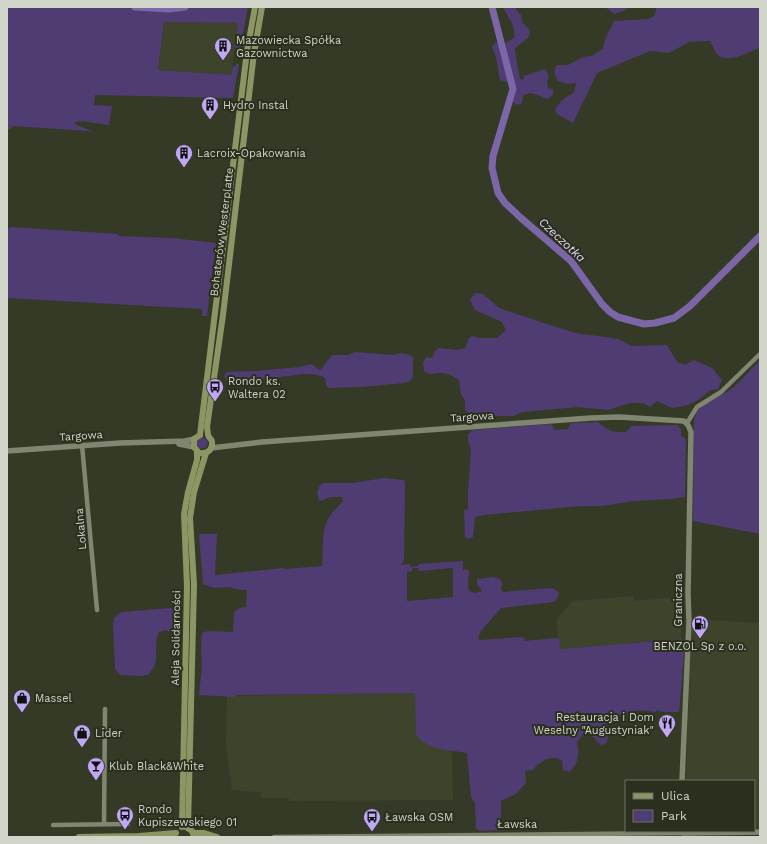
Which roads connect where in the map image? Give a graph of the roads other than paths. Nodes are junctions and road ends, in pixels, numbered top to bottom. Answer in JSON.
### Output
{"nodes":[{"id":1,"x":255,"y":7,"type":"edge"},
{"id":2,"x":262,"y":7,"type":"edge"},
{"id":3,"x":760,"y":354,"type":"edge"},
{"id":4,"x":685,"y":422,"type":"junction"},
{"id":5,"x":200,"y":435,"type":"junction"},
{"id":6,"x":194,"y":440,"type":"junction"},
{"id":7,"x":157,"y":441,"type":"junction"},
{"id":8,"x":211,"y":442,"type":"junction"},
{"id":9,"x":82,"y":445,"type":"junction"},
{"id":10,"x":195,"y":449,"type":"junction"},
{"id":11,"x":7,"y":452,"type":"edge"},
{"id":12,"x":206,"y":453,"type":"junction"},
{"id":13,"x":97,"y":610,"type":"dead end"},
{"id":14,"x":105,"y":709,"type":"dead end"},
{"id":15,"x":682,"y":780,"type":"edge"},
{"id":16,"x":52,"y":824,"type":"dead end"},
{"id":17,"x":104,"y":824,"type":"junction"},
{"id":18,"x":128,"y":824,"type":"dead end"},
{"id":19,"x":185,"y":827,"type":"junction"},
{"id":20,"x":760,"y":832,"type":"edge"},
{"id":21,"x":683,"y":834,"type":"edge"},
{"id":22,"x":176,"y":835,"type":"edge"},
{"id":23,"x":194,"y":835,"type":"edge"},
{"id":24,"x":551,"y":835,"type":"edge"},
{"id":25,"x":636,"y":835,"type":"edge"},
{"id":26,"x":139,"y":836,"type":"edge"},
{"id":27,"x":486,"y":836,"type":"edge"},
{"id":28,"x":79,"y":837,"type":"edge"},
{"id":29,"x":145,"y":837,"type":"edge"},
{"id":30,"x":217,"y":837,"type":"edge"},
{"id":31,"x":274,"y":837,"type":"edge"}],
"edges":[{"from":1,"to":5,"type":"main road","name":"Bohaterów Westerplatte"},
{"from":2,"to":8,"type":"main road","name":"Bohaterów Westerplatte"},
{"from":3,"to":4,"type":"street"},
{"from":4,"to":8,"type":"street","name":"Targowa"},
{"from":4,"to":15,"type":"street","name":"Graniczna"},
{"from":5,"to":6,"type":"main road"},
{"from":5,"to":8,"type":"main road"},
{"from":6,"to":7,"type":"street","name":"Targowa"},
{"from":6,"to":10,"type":"main road"},
{"from":7,"to":9,"type":"street","name":"Targowa"},
{"from":7,"to":10,"type":"street","name":"Targowa"},
{"from":8,"to":12,"type":"main road"},
{"from":9,"to":11,"type":"street","name":"Targowa"},
{"from":9,"to":13,"type":"street","name":"Lokalna"},
{"from":10,"to":12,"type":"main road"},
{"from":10,"to":19,"type":"main road","name":"Aleja Solidarności"},
{"from":12,"to":19,"type":"main road","name":"Aleja Solidarności"},
{"from":14,"to":17,"type":"street"},
{"from":16,"to":17,"type":"street"},
{"from":17,"to":18,"type":"street"},
{"from":19,"to":22,"type":"main road"},
{"from":19,"to":23,"type":"main road"},
{"from":20,"to":21,"type":"street","name":"Ławska"},
{"from":21,"to":25,"type":"street","name":"Ławska"},
{"from":22,"to":26,"type":"main road"},
{"from":23,"to":30,"type":"main road"},
{"from":24,"to":25,"type":"street","name":"Ławska"},
{"from":24,"to":27,"type":"street","name":"Ławska"},
{"from":26,"to":28,"type":"main road"},
{"from":26,"to":29,"type":"main road"},
{"from":27,"to":31,"type":"street","name":"Ławska"}]}
